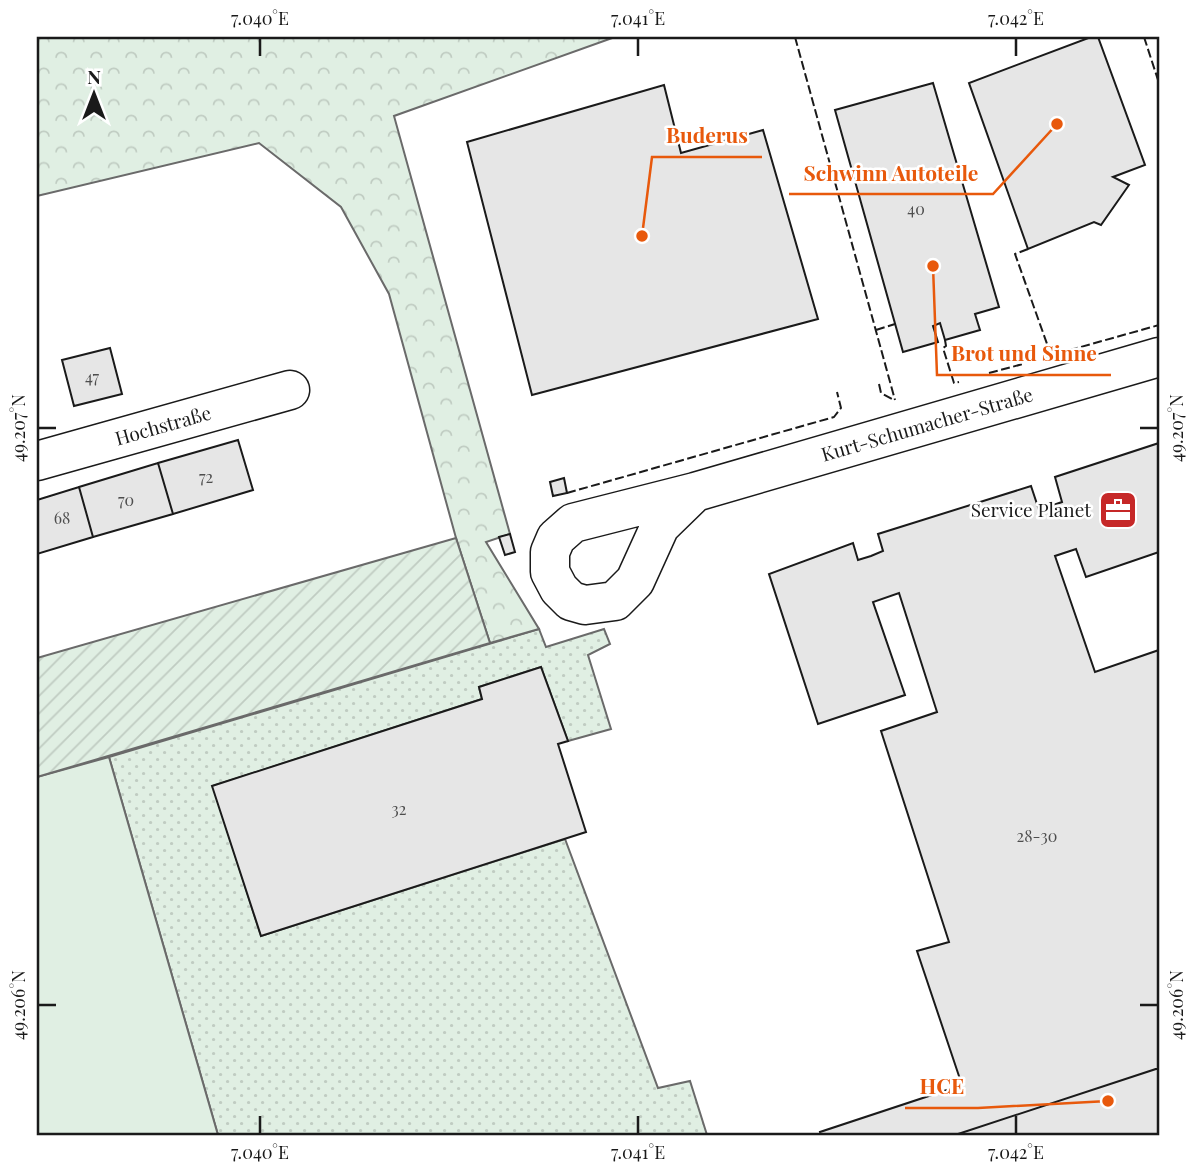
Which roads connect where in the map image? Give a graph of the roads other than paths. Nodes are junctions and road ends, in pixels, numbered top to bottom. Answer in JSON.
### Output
{"nodes":[{"id":1,"x":1159,"y":357,"type":"edge"},
{"id":2,"x":290,"y":390,"type":"dead end"},
{"id":3,"x":37,"y":461,"type":"edge"},
{"id":4,"x":695,"y":492,"type":"dead end"}],
"edges":[{"from":1,"to":4,"type":"street","name":"Kurt-Schumacher-Straße"},
{"from":2,"to":3,"type":"street","name":"Hochstraße"}]}
